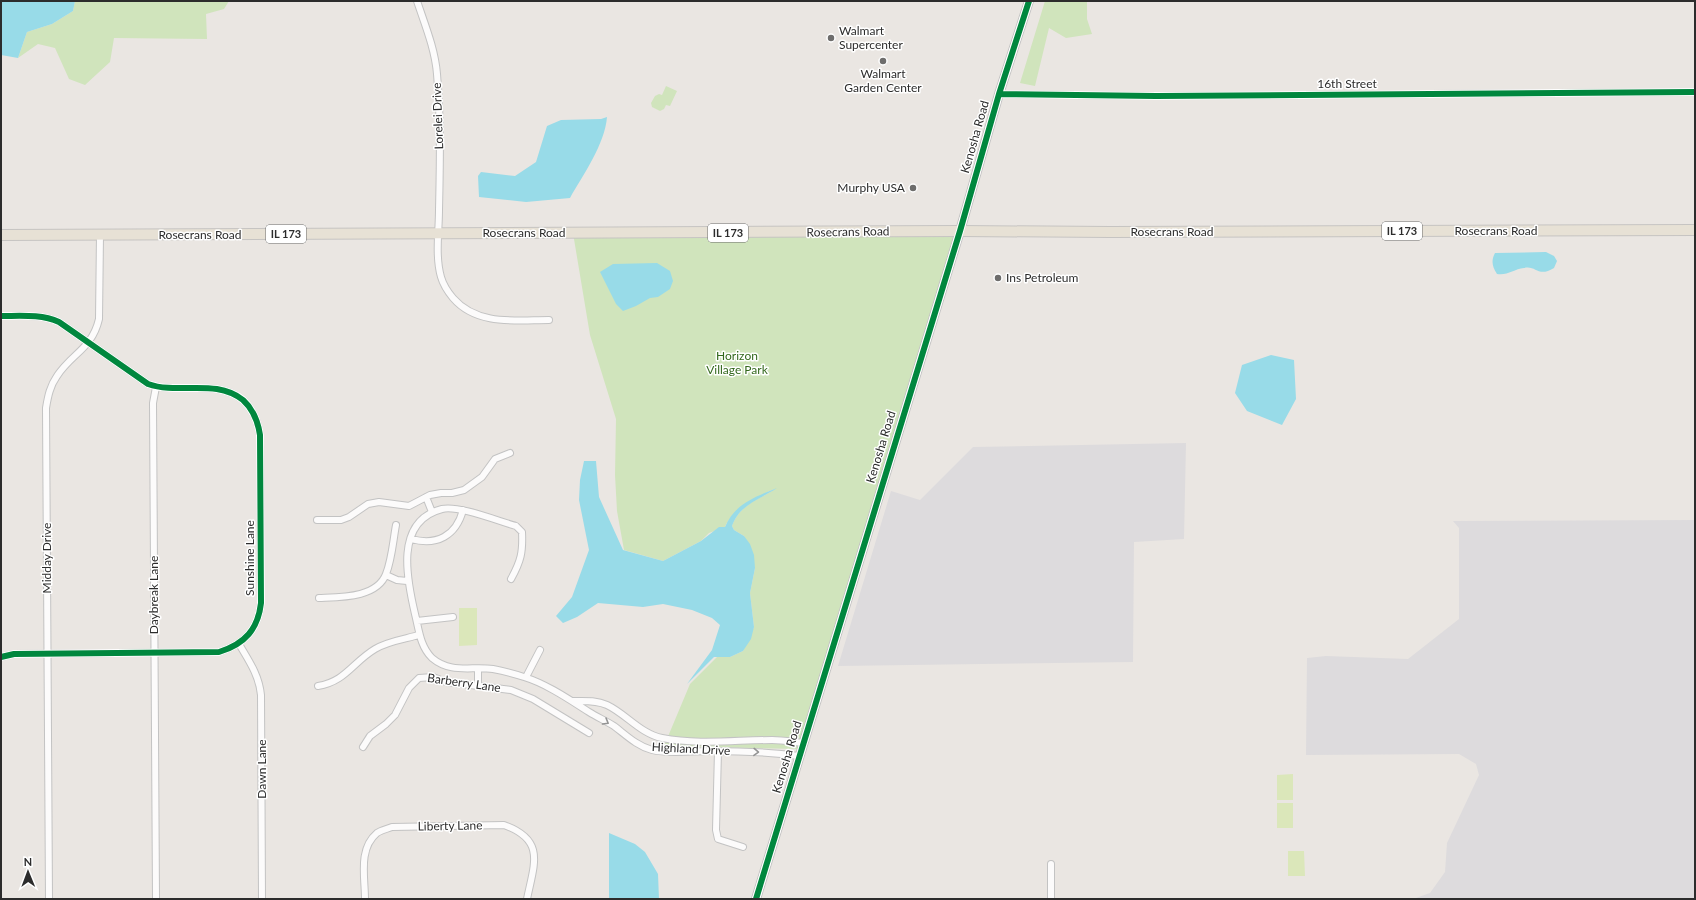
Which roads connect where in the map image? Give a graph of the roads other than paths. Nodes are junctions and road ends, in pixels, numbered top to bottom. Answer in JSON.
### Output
{"nodes":[{"id":1,"x":417,"y":1,"type":"edge"},
{"id":2,"x":1029,"y":1,"type":"edge"},
{"id":3,"x":1695,"y":92,"type":"edge"},
{"id":4,"x":999,"y":94,"type":"junction"},
{"id":5,"x":1695,"y":230,"type":"edge"},
{"id":6,"x":960,"y":231,"type":"junction"},
{"id":7,"x":439,"y":233,"type":"junction"},
{"id":8,"x":1,"y":235,"type":"edge"},
{"id":9,"x":100,"y":235,"type":"junction"},
{"id":10,"x":1,"y":316,"type":"edge"},
{"id":11,"x":549,"y":320,"type":"dead end"},
{"id":12,"x":88,"y":343,"type":"junction"},
{"id":13,"x":156,"y":387,"type":"junction"},
{"id":14,"x":510,"y":453,"type":"dead end"},
{"id":15,"x":426,"y":498,"type":"junction"},
{"id":16,"x":463,"y":510,"type":"junction"},
{"id":17,"x":432,"y":512,"type":"junction"},
{"id":18,"x":317,"y":520,"type":"dead end"},
{"id":19,"x":396,"y":525,"type":"dead end"},
{"id":20,"x":411,"y":539,"type":"junction"},
{"id":21,"x":386,"y":575,"type":"junction"},
{"id":22,"x":511,"y":579,"type":"dead end"},
{"id":23,"x":408,"y":581,"type":"junction"},
{"id":24,"x":319,"y":598,"type":"dead end"},
{"id":25,"x":453,"y":617,"type":"dead end"},
{"id":26,"x":417,"y":621,"type":"junction"},
{"id":27,"x":419,"y":635,"type":"junction"},
{"id":28,"x":239,"y":644,"type":"junction"},
{"id":29,"x":540,"y":650,"type":"dead end"},
{"id":30,"x":154,"y":653,"type":"junction"},
{"id":31,"x":48,"y":654,"type":"junction"},
{"id":32,"x":1,"y":657,"type":"edge"},
{"id":33,"x":478,"y":669,"type":"junction"},
{"id":34,"x":526,"y":678,"type":"junction"},
{"id":35,"x":318,"y":686,"type":"dead end"},
{"id":36,"x":478,"y":686,"type":"junction"},
{"id":37,"x":573,"y":701,"type":"junction"},
{"id":38,"x":589,"y":733,"type":"dead end"},
{"id":39,"x":803,"y":743,"type":"junction"},
{"id":40,"x":362,"y":747,"type":"dead end"},
{"id":41,"x":718,"y":751,"type":"junction"},
{"id":42,"x":799,"y":756,"type":"junction"},
{"id":43,"x":743,"y":847,"type":"dead end"},
{"id":44,"x":1051,"y":864,"type":"dead end"},
{"id":45,"x":49,"y":899,"type":"edge"},
{"id":46,"x":156,"y":899,"type":"edge"},
{"id":47,"x":262,"y":899,"type":"edge"},
{"id":48,"x":365,"y":899,"type":"edge"},
{"id":49,"x":527,"y":899,"type":"edge"},
{"id":50,"x":756,"y":899,"type":"edge"},
{"id":51,"x":1051,"y":899,"type":"edge"}],
"edges":[{"from":1,"to":7,"type":"street","name":"Lorelei Drive"},
{"from":2,"to":4,"type":"street","name":"Kenosha Road"},
{"from":3,"to":4,"type":"street","name":"16th Street"},
{"from":4,"to":6,"type":"street","name":"Kenosha Road"},
{"from":5,"to":6,"type":"main road","name":"Rosecrans Road","number":"IL 173"},
{"from":6,"to":7,"type":"main road","name":"Rosecrans Road","number":"IL 173"},
{"from":6,"to":39,"type":"street","name":"Kenosha Road"},
{"from":7,"to":9,"type":"main road","name":"Rosecrans Road","number":"IL 173"},
{"from":7,"to":11,"type":"street","name":"Lorelei Drive"},
{"from":8,"to":9,"type":"main road","name":"Rosecrans Road","number":"IL 173"},
{"from":9,"to":12,"type":"street","name":"Midday Drive"},
{"from":10,"to":12,"type":"street","name":"Sunshine Lane"},
{"from":12,"to":13,"type":"street","name":"Sunshine Lane"},
{"from":12,"to":31,"type":"street","name":"Midday Drive"},
{"from":13,"to":28,"type":"street","name":"Sunshine Lane"},
{"from":13,"to":30,"type":"street","name":"Daybreak Lane"},
{"from":14,"to":15,"type":"street"},
{"from":15,"to":17,"type":"street"},
{"from":15,"to":18,"type":"street"},
{"from":16,"to":17,"type":"street"},
{"from":16,"to":20,"type":"street"},
{"from":16,"to":22,"type":"street"},
{"from":17,"to":20,"type":"street","name":"Highland Drive"},
{"from":19,"to":21,"type":"street"},
{"from":20,"to":23,"type":"street","name":"Highland Drive"},
{"from":21,"to":23,"type":"street"},
{"from":21,"to":24,"type":"street"},
{"from":23,"to":26,"type":"street","name":"Highland Drive"},
{"from":25,"to":26,"type":"street"},
{"from":26,"to":27,"type":"street","name":"Highland Drive"},
{"from":27,"to":33,"type":"street","name":"Highland Drive"},
{"from":27,"to":35,"type":"street"},
{"from":28,"to":30,"type":"street","name":"Sunshine Lane"},
{"from":28,"to":47,"type":"street","name":"Dawn Lane"},
{"from":29,"to":34,"type":"street"},
{"from":30,"to":31,"type":"street","name":"Sunshine Lane"},
{"from":30,"to":46,"type":"street","name":"Daybreak Lane"},
{"from":31,"to":32,"type":"street","name":"Sunshine Lane"},
{"from":31,"to":45,"type":"street","name":"Midday Drive"},
{"from":33,"to":34,"type":"street","name":"Highland Drive"},
{"from":33,"to":36,"type":"street"},
{"from":34,"to":37,"type":"street","name":"Highland Drive"},
{"from":36,"to":38,"type":"street","name":"Barberry Lane"},
{"from":36,"to":40,"type":"street","name":"Barberry Lane"},
{"from":37,"to":39,"type":"street","name":"Highland Drive"},
{"from":37,"to":41,"type":"street","name":"Highland Drive","one_way":true},
{"from":39,"to":42,"type":"street","name":"Kenosha Road"},
{"from":41,"to":42,"type":"street","name":"Highland Drive","one_way":true},
{"from":41,"to":43,"type":"street"},
{"from":42,"to":50,"type":"street","name":"Kenosha Road"},
{"from":44,"to":51,"type":"street"},
{"from":48,"to":49,"type":"street","name":"Liberty Lane"}]}
